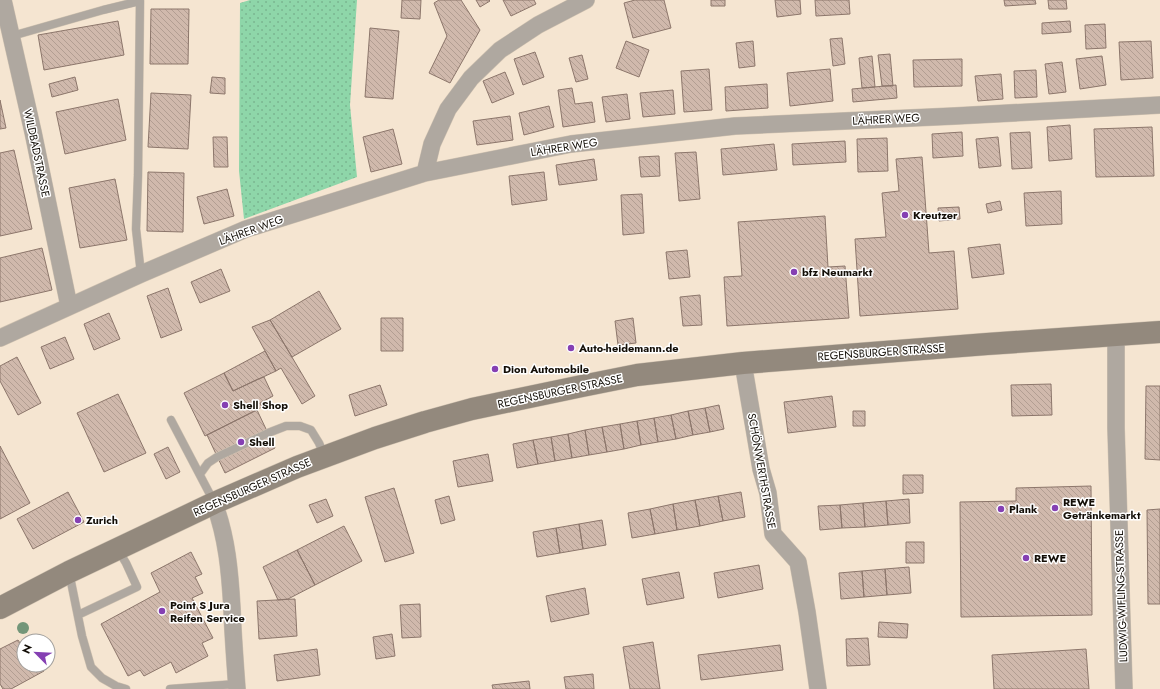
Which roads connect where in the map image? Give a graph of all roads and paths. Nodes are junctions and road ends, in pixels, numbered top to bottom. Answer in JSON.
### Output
{"nodes":[{"id":1,"x":3,"y":0,"type":"edge"},
{"id":2,"x":586,"y":0,"type":"edge"},
{"id":3,"x":12,"y":36,"type":"junction"},
{"id":4,"x":1160,"y":105,"type":"edge"},
{"id":5,"x":425,"y":174,"type":"junction"},
{"id":6,"x":141,"y":274,"type":"junction"},
{"id":7,"x":69,"y":306,"type":"junction"},
{"id":8,"x":1160,"y":332,"type":"edge"},
{"id":9,"x":1116,"y":335,"type":"junction"},
{"id":10,"x":0,"y":338,"type":"edge"},
{"id":11,"x":743,"y":363,"type":"junction"},
{"id":12,"x":171,"y":420,"type":"dead end"},
{"id":13,"x":324,"y":456,"type":"junction"},
{"id":14,"x":200,"y":474,"type":"junction"},
{"id":15,"x":214,"y":503,"type":"junction"},
{"id":16,"x":118,"y":550,"type":"junction"},
{"id":17,"x":70,"y":572,"type":"junction"},
{"id":18,"x":0,"y":608,"type":"edge"},
{"id":19,"x":78,"y":615,"type":"junction"},
{"id":20,"x":237,"y":686,"type":"edge"},
{"id":21,"x":126,"y":689,"type":"edge"},
{"id":22,"x":170,"y":689,"type":"edge"},
{"id":23,"x":818,"y":689,"type":"edge"},
{"id":24,"x":1124,"y":689,"type":"edge"}],
"edges":[{"from":1,"to":3,"type":"street","name":"WILDBADSTRASSE"},
{"from":2,"to":5,"type":"street"},
{"from":3,"to":6,"type":"lane"},
{"from":3,"to":7,"type":"street","name":"WILDBADSTRASSE"},
{"from":4,"to":5,"type":"street","name":"LÄHRER WEG"},
{"from":5,"to":6,"type":"street","name":"LÄHRER WEG"},
{"from":6,"to":7,"type":"street","name":"LÄHRER WEG"},
{"from":7,"to":10,"type":"street","name":"LÄHRER WEG"},
{"from":8,"to":9,"type":"main road","name":"REGENSBURGER STRASSE"},
{"from":9,"to":11,"type":"main road","name":"REGENSBURGER STRASSE"},
{"from":9,"to":24,"type":"street","name":"LUDWIG-WIFLING-STRASSE"},
{"from":11,"to":13,"type":"main road","name":"REGENSBURGER STRASSE"},
{"from":11,"to":23,"type":"street","name":"SCHÖNWERTHSTRASSE"},
{"from":12,"to":14,"type":"lane"},
{"from":13,"to":14,"type":"lane"},
{"from":13,"to":15,"type":"main road","name":"REGENSBURGER STRASSE"},
{"from":14,"to":15,"type":"lane"},
{"from":15,"to":16,"type":"main road","name":"REGENSBURGER STRASSE"},
{"from":15,"to":20,"type":"street"},
{"from":16,"to":17,"type":"main road","name":"REGENSBURGER STRASSE"},
{"from":16,"to":19,"type":"lane"},
{"from":17,"to":18,"type":"main road","name":"REGENSBURGER STRASSE"},
{"from":17,"to":19,"type":"lane"},
{"from":19,"to":21,"type":"lane"},
{"from":20,"to":22,"type":"lane"}]}
